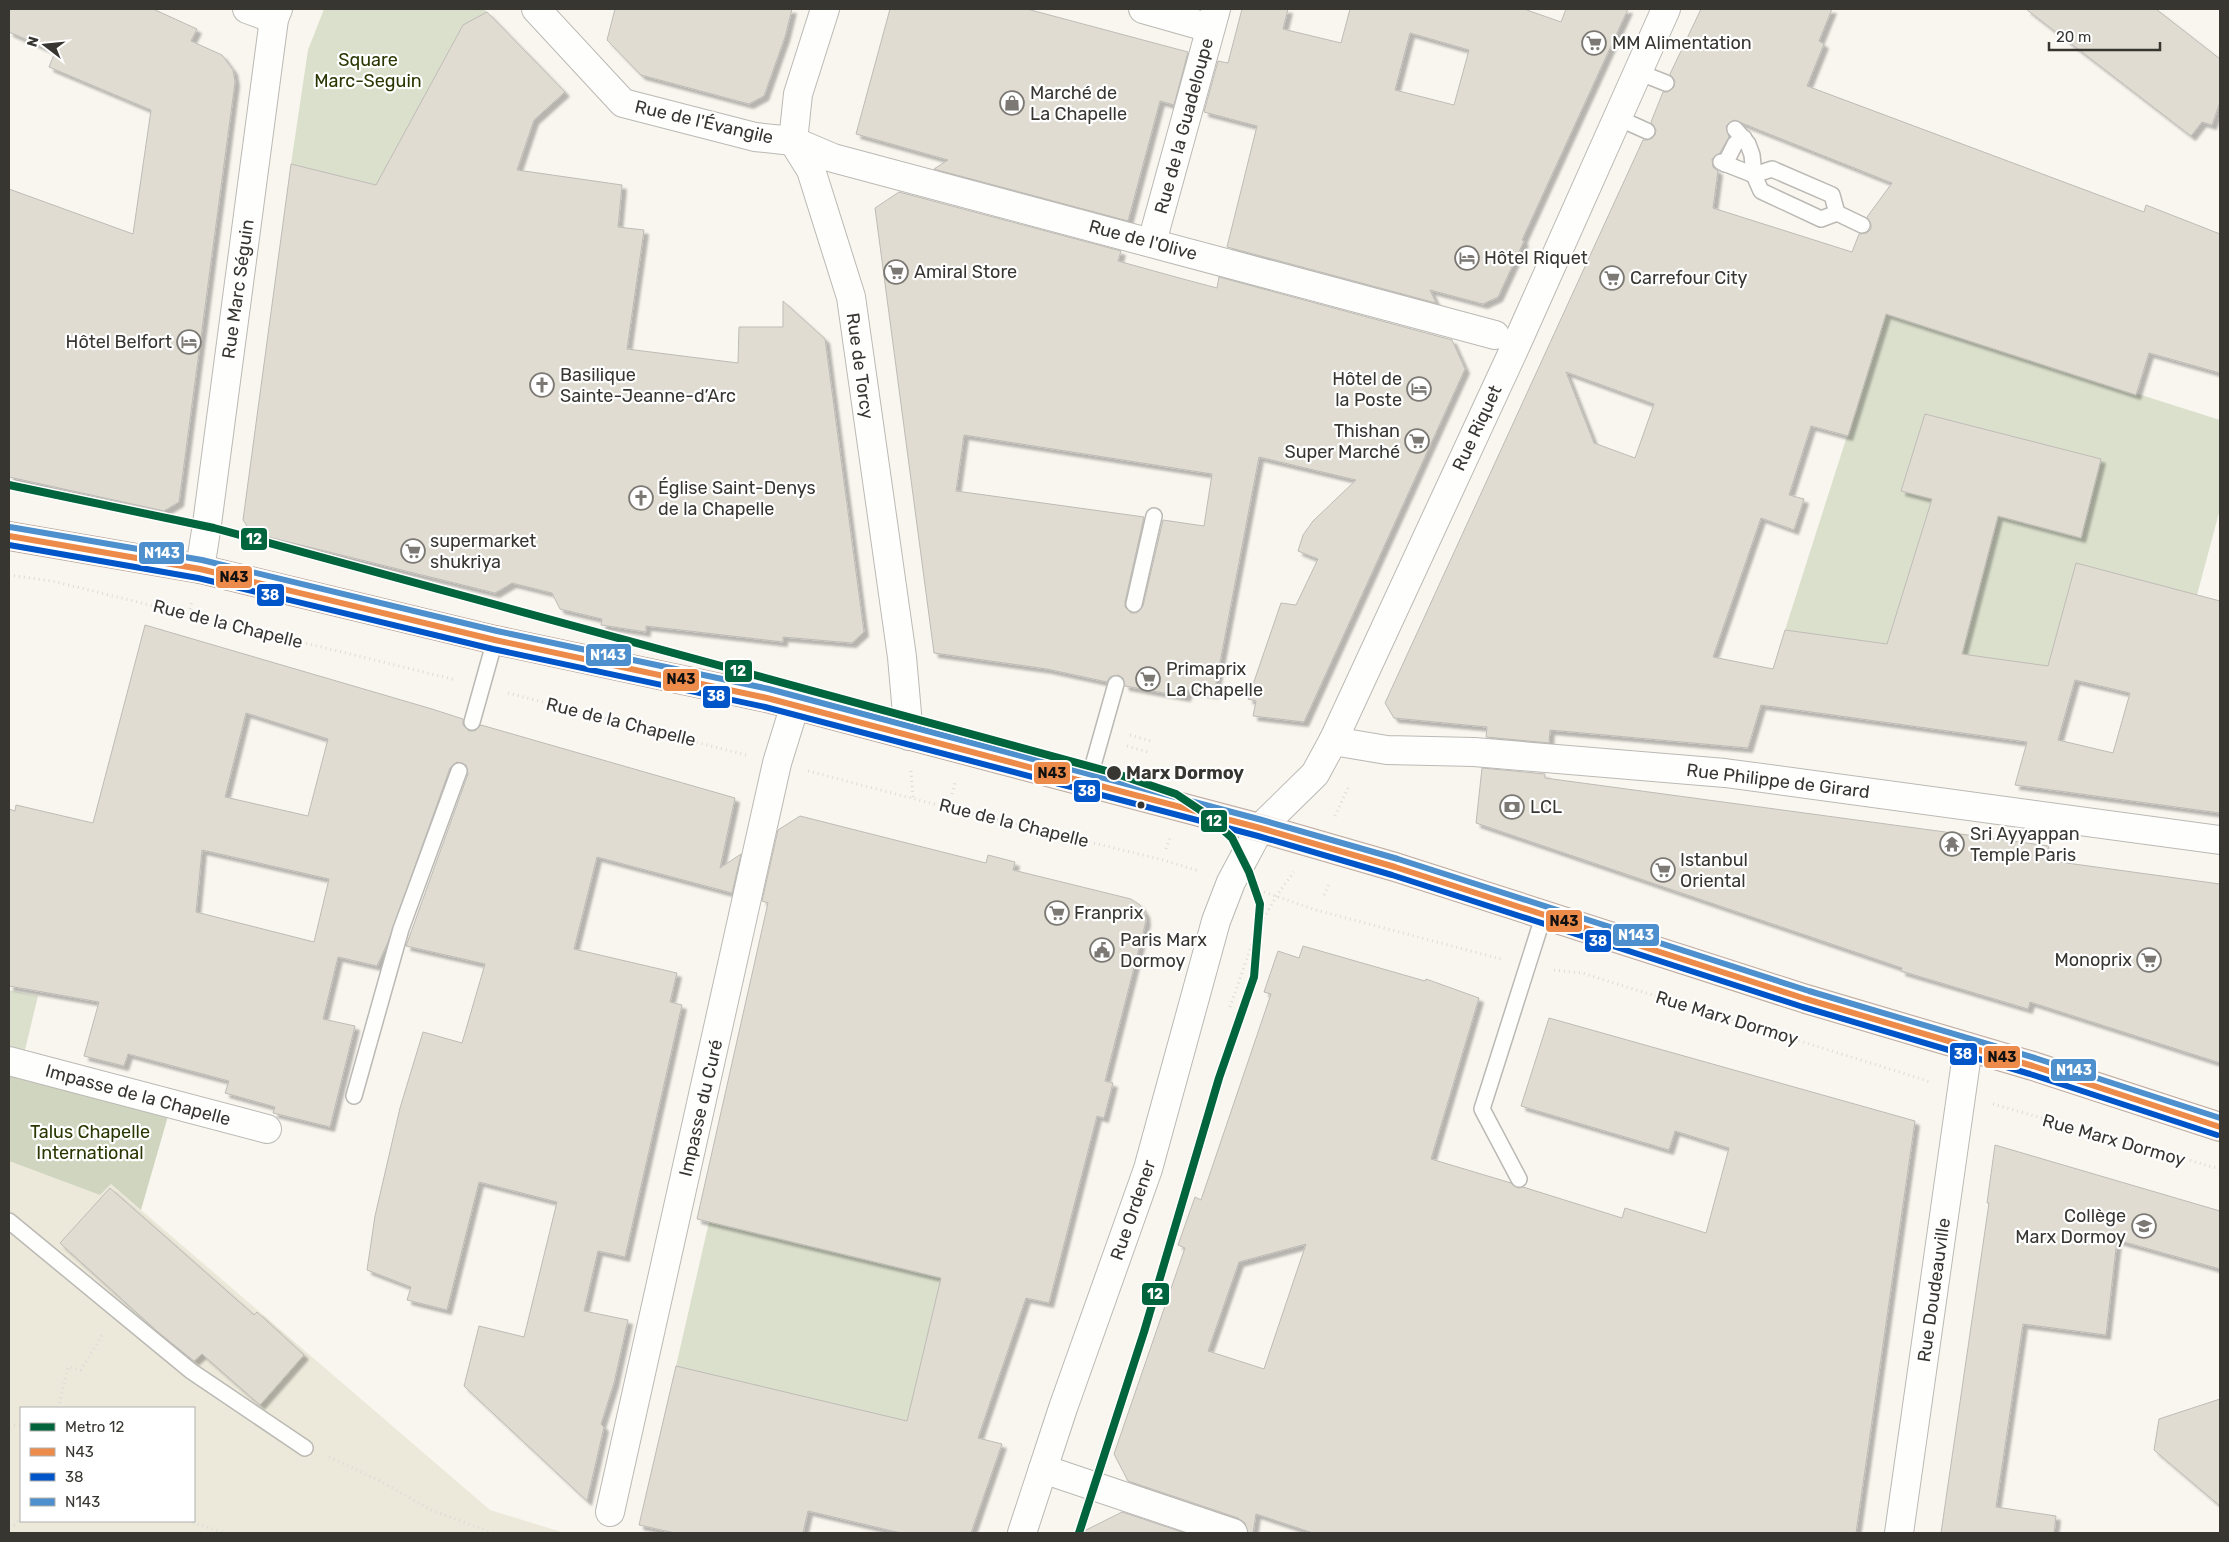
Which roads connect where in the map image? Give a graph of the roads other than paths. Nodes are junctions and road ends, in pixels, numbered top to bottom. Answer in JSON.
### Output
{"nodes":[{"id":1,"x":248,"y":9,"type":"edge"},
{"id":2,"x":536,"y":9,"type":"edge"},
{"id":3,"x":825,"y":9,"type":"edge"},
{"id":4,"x":1143,"y":9,"type":"edge"},
{"id":5,"x":1666,"y":9,"type":"edge"},
{"id":6,"x":276,"y":14,"type":"edge"},
{"id":7,"x":1213,"y":18,"type":"edge"},
{"id":8,"x":1638,"y":72,"type":"junction"},
{"id":9,"x":1666,"y":84,"type":"dead end"},
{"id":10,"x":1618,"y":118,"type":"junction"},
{"id":11,"x":1647,"y":131,"type":"dead end"},
{"id":12,"x":793,"y":141,"type":"junction"},
{"id":13,"x":1754,"y":175,"type":"junction"},
{"id":14,"x":1837,"y":213,"type":"junction"},
{"id":15,"x":1862,"y":224,"type":"dead end"},
{"id":16,"x":1152,"y":242,"type":"junction"},
{"id":17,"x":1495,"y":335,"type":"dead end"},
{"id":18,"x":1154,"y":516,"type":"dead end"},
{"id":19,"x":9,"y":536,"type":"edge"},
{"id":20,"x":200,"y":569,"type":"junction"},
{"id":21,"x":1134,"y":604,"type":"dead end"},
{"id":22,"x":495,"y":640,"type":"junction"},
{"id":23,"x":1116,"y":684,"type":"dead end"},
{"id":24,"x":795,"y":705,"type":"junction"},
{"id":25,"x":472,"y":722,"type":"dead end"},
{"id":26,"x":909,"y":736,"type":"junction"},
{"id":27,"x":1333,"y":740,"type":"junction"},
{"id":28,"x":459,"y":771,"type":"dead end"},
{"id":29,"x":1088,"y":783,"type":"junction"},
{"id":30,"x":1260,"y":828,"type":"junction"},
{"id":31,"x":2220,"y":840,"type":"edge"},
{"id":32,"x":1544,"y":914,"type":"junction"},
{"id":33,"x":1968,"y":1047,"type":"junction"},
{"id":34,"x":9,"y":1061,"type":"edge"},
{"id":35,"x":354,"y":1096,"type":"dead end"},
{"id":36,"x":2220,"y":1127,"type":"edge"},
{"id":37,"x":267,"y":1130,"type":"dead end"},
{"id":38,"x":1519,"y":1179,"type":"dead end"},
{"id":39,"x":9,"y":1221,"type":"edge"},
{"id":40,"x":305,"y":1448,"type":"road end"},
{"id":41,"x":1042,"y":1469,"type":"junction"},
{"id":42,"x":610,"y":1512,"type":"dead end"},
{"id":43,"x":1022,"y":1533,"type":"edge"},
{"id":44,"x":1233,"y":1533,"type":"edge"},
{"id":45,"x":1899,"y":1533,"type":"edge"}],
"edges":[{"from":1,"to":6,"type":"street"},
{"from":2,"to":12,"type":"street","name":"Rue de l'Évangile"},
{"from":3,"to":12,"type":"street"},
{"from":4,"to":7,"type":"street"},
{"from":5,"to":8,"type":"street","name":"Rue Riquet"},
{"from":6,"to":20,"type":"street","name":"Rue Marc Séguin"},
{"from":7,"to":16,"type":"street","name":"Rue de la Guadeloupe"},
{"from":8,"to":9,"type":"lane"},
{"from":8,"to":10,"type":"street","name":"Rue Riquet"},
{"from":10,"to":11,"type":"lane"},
{"from":10,"to":27,"type":"street","name":"Rue Riquet"},
{"from":12,"to":16,"type":"street","name":"Rue de l'Olive"},
{"from":12,"to":26,"type":"street","name":"Rue de Torcy"},
{"from":13,"to":13,"type":"lane"},
{"from":13,"to":14,"type":"lane"},
{"from":13,"to":14,"type":"lane"},
{"from":14,"to":15,"type":"lane"},
{"from":16,"to":17,"type":"street","name":"Rue de l'Olive"},
{"from":18,"to":21,"type":"lane"},
{"from":19,"to":20,"type":"main road"},
{"from":20,"to":22,"type":"main road"},
{"from":22,"to":24,"type":"main road"},
{"from":22,"to":25,"type":"lane"},
{"from":23,"to":29,"type":"lane"},
{"from":24,"to":26,"type":"main road"},
{"from":24,"to":42,"type":"street","name":"Impasse du Curé"},
{"from":26,"to":29,"type":"main road"},
{"from":27,"to":30,"type":"street","name":"Rue Riquet"},
{"from":27,"to":31,"type":"street","name":"Rue Philippe de Girard"},
{"from":28,"to":35,"type":"lane"},
{"from":29,"to":30,"type":"main road"},
{"from":30,"to":32,"type":"main road"},
{"from":30,"to":41,"type":"street","name":"Rue Ordener"},
{"from":32,"to":33,"type":"main road"},
{"from":32,"to":38,"type":"lane"},
{"from":33,"to":36,"type":"main road"},
{"from":33,"to":45,"type":"street","name":"Rue Doudeauville"},
{"from":34,"to":37,"type":"street","name":"Impasse de la Chapelle"},
{"from":39,"to":40,"type":"lane"},
{"from":41,"to":43,"type":"street","name":"Rue Ordener"},
{"from":41,"to":44,"type":"street"}]}
